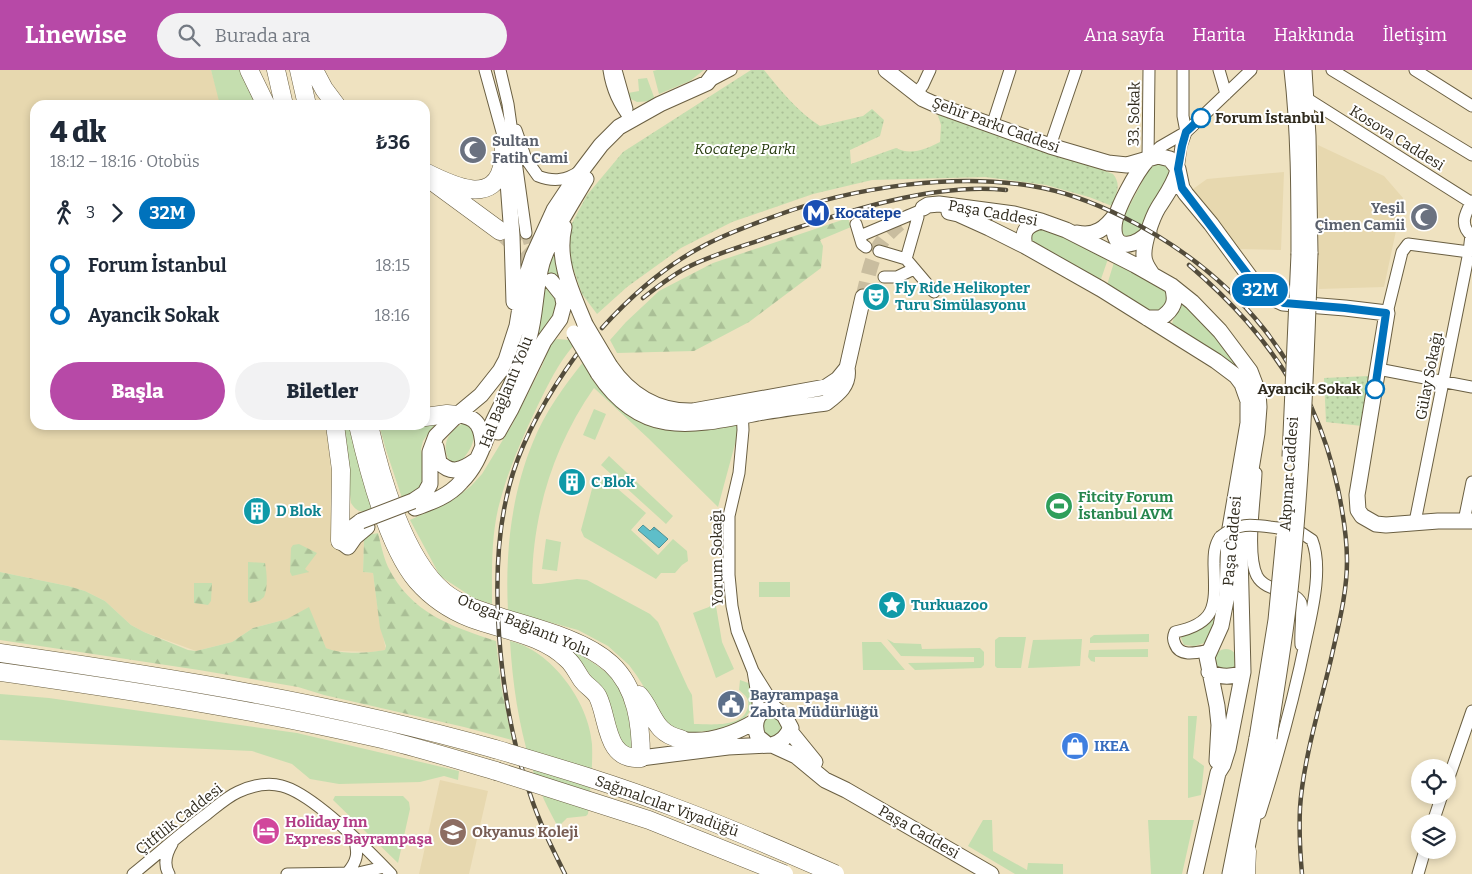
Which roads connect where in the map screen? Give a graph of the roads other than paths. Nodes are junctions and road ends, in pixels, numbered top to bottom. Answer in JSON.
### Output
{"nodes":[{"id":1,"x":249,"y":70,"type":"edge"},
{"id":2,"x":276,"y":70,"type":"edge"},
{"id":3,"x":289,"y":70,"type":"edge"},
{"id":4,"x":299,"y":70,"type":"edge"},
{"id":5,"x":314,"y":70,"type":"edge"},
{"id":6,"x":485,"y":70,"type":"edge"},
{"id":7,"x":500,"y":70,"type":"edge"},
{"id":8,"x":609,"y":70,"type":"edge"},
{"id":9,"x":616,"y":70,"type":"edge"},
{"id":10,"x":717,"y":70,"type":"edge"},
{"id":11,"x":732,"y":70,"type":"edge"},
{"id":12,"x":886,"y":70,"type":"edge"},
{"id":13,"x":1010,"y":70,"type":"edge"},
{"id":14,"x":1076,"y":70,"type":"edge"},
{"id":15,"x":1150,"y":70,"type":"edge"},
{"id":16,"x":1183,"y":70,"type":"edge"},
{"id":17,"x":1219,"y":70,"type":"edge"},
{"id":18,"x":1251,"y":70,"type":"edge"},
{"id":19,"x":1292,"y":70,"type":"edge"},
{"id":20,"x":1304,"y":70,"type":"edge"},
{"id":21,"x":1332,"y":70,"type":"edge"},
{"id":22,"x":1415,"y":70,"type":"edge"},
{"id":23,"x":925,"y":72,"type":"edge"},
{"id":24,"x":709,"y":76,"type":"edge"},
{"id":25,"x":916,"y":94,"type":"junction"},
{"id":26,"x":1226,"y":94,"type":"junction"},
{"id":27,"x":1306,"y":98,"type":"junction"},
{"id":28,"x":264,"y":100,"type":"edge"},
{"id":29,"x":283,"y":100,"type":"edge"},
{"id":30,"x":296,"y":100,"type":"edge"},
{"id":31,"x":306,"y":100,"type":"edge"},
{"id":32,"x":332,"y":100,"type":"edge"},
{"id":33,"x":1472,"y":106,"type":"edge"},
{"id":34,"x":510,"y":120,"type":"junction"},
{"id":35,"x":631,"y":120,"type":"junction"},
{"id":36,"x":992,"y":126,"type":"junction"},
{"id":37,"x":1186,"y":132,"type":"junction"},
{"id":38,"x":504,"y":139,"type":"junction"},
{"id":39,"x":1050,"y":146,"type":"junction"},
{"id":40,"x":1472,"y":154,"type":"edge"},
{"id":41,"x":1084,"y":157,"type":"junction"},
{"id":42,"x":1148,"y":159,"type":"junction"},
{"id":43,"x":1178,"y":169,"type":"junction"},
{"id":44,"x":582,"y":170,"type":"junction"},
{"id":45,"x":430,"y":176,"type":"edge"},
{"id":46,"x":430,"y":178,"type":"edge"},
{"id":47,"x":1129,"y":188,"type":"junction"},
{"id":48,"x":1163,"y":201,"type":"junction"},
{"id":49,"x":1472,"y":202,"type":"edge"},
{"id":50,"x":1195,"y":206,"type":"junction"},
{"id":51,"x":1120,"y":208,"type":"junction"},
{"id":52,"x":567,"y":212,"type":"junction"},
{"id":53,"x":1041,"y":221,"type":"junction"},
{"id":54,"x":856,"y":224,"type":"dead end"},
{"id":55,"x":1066,"y":230,"type":"junction"},
{"id":56,"x":500,"y":231,"type":"tunnel mouth"},
{"id":57,"x":1149,"y":232,"type":"junction"},
{"id":58,"x":526,"y":233,"type":"tunnel mouth"},
{"id":59,"x":860,"y":236,"type":"junction"},
{"id":60,"x":1471,"y":236,"type":"edge"},
{"id":61,"x":1025,"y":246,"type":"junction"},
{"id":62,"x":866,"y":248,"type":"dead end"},
{"id":63,"x":879,"y":251,"type":"dead end"},
{"id":64,"x":1469,"y":252,"type":"junction"},
{"id":65,"x":1305,"y":253,"type":"junction"},
{"id":66,"x":906,"y":259,"type":"junction"},
{"id":67,"x":914,"y":269,"type":"junction"},
{"id":68,"x":1152,"y":274,"type":"junction"},
{"id":69,"x":884,"y":277,"type":"dead end"},
{"id":70,"x":551,"y":281,"type":"dead end"},
{"id":71,"x":1172,"y":286,"type":"junction"},
{"id":72,"x":934,"y":292,"type":"dead end"},
{"id":73,"x":562,"y":294,"type":"junction"},
{"id":74,"x":863,"y":297,"type":"tunnel mouth"},
{"id":75,"x":1386,"y":313,"type":"junction"},
{"id":76,"x":1147,"y":318,"type":"junction"},
{"id":77,"x":580,"y":329,"type":"junction"},
{"id":78,"x":547,"y":337,"type":"junction"},
{"id":79,"x":512,"y":341,"type":"junction"},
{"id":80,"x":1378,"y":369,"type":"junction"},
{"id":81,"x":1443,"y":381,"type":"junction"},
{"id":82,"x":1472,"y":387,"type":"edge"},
{"id":83,"x":742,"y":409,"type":"junction"},
{"id":84,"x":457,"y":414,"type":"junction"},
{"id":85,"x":430,"y":416,"type":"edge"},
{"id":86,"x":337,"y":430,"type":"edge"},
{"id":87,"x":359,"y":430,"type":"edge"},
{"id":88,"x":370,"y":430,"type":"edge"},
{"id":89,"x":436,"y":436,"type":"junction"},
{"id":90,"x":1254,"y":447,"type":"junction"},
{"id":91,"x":481,"y":453,"type":"junction"},
{"id":92,"x":341,"y":470,"type":"junction"},
{"id":93,"x":1472,"y":482,"type":"edge"},
{"id":94,"x":414,"y":504,"type":"junction"},
{"id":95,"x":1468,"y":521,"type":"edge"},
{"id":96,"x":1415,"y":522,"type":"junction"},
{"id":97,"x":364,"y":524,"type":"junction"},
{"id":98,"x":340,"y":541,"type":"joint"},
{"id":99,"x":0,"y":644,"type":"edge"},
{"id":100,"x":1210,"y":650,"type":"junction"},
{"id":101,"x":1242,"y":650,"type":"junction"},
{"id":102,"x":0,"y":653,"type":"edge"},
{"id":103,"x":1303,"y":654,"type":"junction"},
{"id":104,"x":60,"y":662,"type":"junction"},
{"id":105,"x":753,"y":671,"type":"junction"},
{"id":106,"x":0,"y":672,"type":"edge"},
{"id":107,"x":1209,"y":672,"type":"junction"},
{"id":108,"x":1243,"y":672,"type":"junction"},
{"id":109,"x":0,"y":680,"type":"edge"},
{"id":110,"x":626,"y":685,"type":"junction"},
{"id":111,"x":98,"y":686,"type":"junction"},
{"id":112,"x":778,"y":710,"type":"junction"},
{"id":113,"x":1472,"y":712,"type":"edge"},
{"id":114,"x":757,"y":719,"type":"junction"},
{"id":115,"x":789,"y":730,"type":"junction"},
{"id":116,"x":1263,"y":738,"type":"junction"},
{"id":117,"x":681,"y":739,"type":"joint"},
{"id":118,"x":770,"y":744,"type":"junction"},
{"id":119,"x":641,"y":758,"type":"junction"},
{"id":120,"x":1455,"y":759,"type":"edge"},
{"id":121,"x":1218,"y":773,"type":"junction"},
{"id":122,"x":846,"y":790,"type":"junction"},
{"id":123,"x":177,"y":836,"type":"junction"},
{"id":124,"x":353,"y":837,"type":"junction"},
{"id":125,"x":1247,"y":850,"type":"junction"},
{"id":126,"x":1422,"y":859,"type":"edge"},
{"id":127,"x":387,"y":870,"type":"edge"},
{"id":128,"x":347,"y":873,"type":"edge"},
{"id":129,"x":133,"y":874,"type":"edge"},
{"id":130,"x":169,"y":874,"type":"edge"},
{"id":131,"x":287,"y":874,"type":"edge"},
{"id":132,"x":784,"y":874,"type":"edge"},
{"id":133,"x":835,"y":874,"type":"edge"},
{"id":134,"x":991,"y":874,"type":"edge"},
{"id":135,"x":1195,"y":874,"type":"edge"},
{"id":136,"x":1230,"y":874,"type":"edge"},
{"id":137,"x":1242,"y":874,"type":"edge"},
{"id":138,"x":1246,"y":874,"type":"edge"},
{"id":139,"x":1418,"y":874,"type":"edge"}],
"edges":[{"from":1,"to":28,"type":"highway"},
{"from":2,"to":29,"type":"highway"},
{"from":3,"to":30,"type":"highway"},
{"from":4,"to":31,"type":"highway"},
{"from":5,"to":32,"type":"highway"},
{"from":6,"to":38,"type":"street"},
{"from":7,"to":34,"type":"street"},
{"from":8,"to":35,"type":"street"},
{"from":9,"to":35,"type":"street"},
{"from":10,"to":24,"type":"main road"},
{"from":11,"to":24,"type":"street"},
{"from":12,"to":25,"type":"main road","name":"Şehir Parkı Caddesi"},
{"from":13,"to":36,"type":"street"},
{"from":14,"to":39,"type":"street"},
{"from":15,"to":42,"type":"street","name":"33. Sokak"},
{"from":16,"to":37,"type":"street"},
{"from":17,"to":26,"type":"street"},
{"from":18,"to":26,"type":"street"},
{"from":19,"to":65,"type":"main road","name":"Akpınar Caddesi"},
{"from":20,"to":27,"type":"main road","name":"Akpınar Caddesi"},
{"from":21,"to":40,"type":"street"},
{"from":22,"to":33,"type":"street"},
{"from":23,"to":25,"type":"street"},
{"from":24,"to":35,"type":"main road"},
{"from":25,"to":36,"type":"main road","name":"Şehir Parkı Caddesi"},
{"from":26,"to":37,"type":"street"},
{"from":27,"to":49,"type":"street","name":"Kosova Caddesi"},
{"from":27,"to":65,"type":"main road","name":"Akpınar Caddesi"},
{"from":34,"to":44,"type":"street"},
{"from":34,"to":58,"type":"street"},
{"from":35,"to":44,"type":"main road","name":"Hal Bağlantı Yolu"},
{"from":35,"to":52,"type":"main road","name":"Hal Bağlantı Yolu"},
{"from":36,"to":39,"type":"main road","name":"Şehir Parkı Caddesi"},
{"from":37,"to":42,"type":"street"},
{"from":37,"to":43,"type":"street"},
{"from":38,"to":45,"type":"highway"},
{"from":38,"to":79,"type":"main road"},
{"from":39,"to":41,"type":"main road","name":"Şehir Parkı Caddesi"},
{"from":41,"to":42,"type":"main road","name":"Şehir Parkı Caddesi"},
{"from":41,"to":47,"type":"main road","name":"Şehir Parkı Caddesi"},
{"from":42,"to":43,"type":"main road","name":"Şehir Parkı Caddesi"},
{"from":42,"to":47,"type":"main road"},
{"from":43,"to":48,"type":"main road"},
{"from":43,"to":50,"type":"main road"},
{"from":44,"to":79,"type":"main road","name":"Hal Bağlantı Yolu"},
{"from":46,"to":56,"type":"highway"},
{"from":47,"to":51,"type":"main road"},
{"from":48,"to":50,"type":"main road"},
{"from":48,"to":57,"type":"main road"},
{"from":49,"to":60,"type":"street"},
{"from":50,"to":75,"type":"main road"},
{"from":51,"to":55,"type":"main road"},
{"from":51,"to":57,"type":"main road"},
{"from":52,"to":77,"type":"main road"},
{"from":52,"to":91,"type":"main road","name":"Hal Bağlantı Yolu"},
{"from":53,"to":55,"type":"main road","name":"Paşa Caddesi"},
{"from":53,"to":61,"type":"main road"},
{"from":53,"to":61,"type":"main road","name":"Paşa Caddesi"},
{"from":54,"to":59,"type":"street"},
{"from":55,"to":68,"type":"main road","name":"Paşa Caddesi"},
{"from":57,"to":68,"type":"main road"},
{"from":59,"to":62,"type":"street"},
{"from":59,"to":66,"type":"street"},
{"from":60,"to":64,"type":"street","name":"Gülay Sokağı"},
{"from":61,"to":76,"type":"main road","name":"Paşa Caddesi"},
{"from":63,"to":66,"type":"street"},
{"from":64,"to":75,"type":"street"},
{"from":64,"to":81,"type":"street","name":"Gülay Sokağı"},
{"from":65,"to":116,"type":"main road","name":"Akpınar Caddesi","bridge":true},
{"from":66,"to":67,"type":"street"},
{"from":67,"to":69,"type":"street"},
{"from":67,"to":72,"type":"street"},
{"from":68,"to":71,"type":"main road","name":"Paşa Caddesi"},
{"from":70,"to":73,"type":"main road"},
{"from":71,"to":76,"type":"main road"},
{"from":71,"to":90,"type":"main road","name":"Paşa Caddesi"},
{"from":73,"to":77,"type":"main road"},
{"from":73,"to":78,"type":"main road"},
{"from":74,"to":83,"type":"main road"},
{"from":75,"to":80,"type":"main road"},
{"from":76,"to":100,"type":"main road","name":"Paşa Caddesi"},
{"from":77,"to":78,"type":"main road"},
{"from":77,"to":83,"type":"main road","bridge":true},
{"from":78,"to":91,"type":"main road"},
{"from":79,"to":84,"type":"main road","name":"Hal Bağlantı Yolu"},
{"from":80,"to":81,"type":"street"},
{"from":80,"to":96,"type":"main road"},
{"from":81,"to":82,"type":"street"},
{"from":81,"to":96,"type":"street","name":"Gülay Sokağı"},
{"from":83,"to":105,"type":"street","name":"Yorum Sokağı"},
{"from":84,"to":85,"type":"highway"},
{"from":84,"to":89,"type":"main road"},
{"from":84,"to":91,"type":"main road"},
{"from":86,"to":92,"type":"highway"},
{"from":87,"to":119,"type":"highway","name":"Otogar Bağlantı Yolu"},
{"from":88,"to":110,"type":"highway","name":"Otogar Bağlantı Yolu"},
{"from":89,"to":91,"type":"main road"},
{"from":89,"to":94,"type":"main road","name":"Hal Bağlantı Yolu"},
{"from":90,"to":101,"type":"main road","name":"Paşa Caddesi"},
{"from":90,"to":103,"type":"street"},
{"from":91,"to":94,"type":"main road","name":"Hal Bağlantı Yolu"},
{"from":92,"to":97,"type":"highway"},
{"from":92,"to":98,"type":"highway"},
{"from":93,"to":95,"type":"street"},
{"from":94,"to":97,"type":"main road","name":"Hal Bağlantı Yolu"},
{"from":95,"to":96,"type":"main road"},
{"from":97,"to":98,"type":"main road"},
{"from":99,"to":104,"type":"highway"},
{"from":100,"to":101,"type":"main road"},
{"from":100,"to":103,"type":"street","bridge":true},
{"from":100,"to":107,"type":"main road"},
{"from":101,"to":108,"type":"main road"},
{"from":102,"to":104,"type":"highway"},
{"from":103,"to":125,"type":"street"},
{"from":104,"to":133,"type":"highway","name":"Sağmalcılar Viyadüğü","bridge":true},
{"from":105,"to":112,"type":"street","name":"Yorum Sokağı"},
{"from":105,"to":114,"type":"street","name":"Yorum Sokağı"},
{"from":106,"to":111,"type":"highway"},
{"from":107,"to":108,"type":"main road"},
{"from":107,"to":121,"type":"main road"},
{"from":108,"to":121,"type":"main road"},
{"from":109,"to":111,"type":"highway"},
{"from":110,"to":117,"type":"highway"},
{"from":110,"to":119,"type":"highway"},
{"from":111,"to":132,"type":"highway","name":"Sağmalcılar Viyadüğü","bridge":true},
{"from":112,"to":114,"type":"main road"},
{"from":112,"to":115,"type":"main road"},
{"from":113,"to":120,"type":"street"},
{"from":114,"to":117,"type":"main road"},
{"from":114,"to":118,"type":"main road"},
{"from":115,"to":118,"type":"main road"},
{"from":115,"to":122,"type":"main road","name":"Paşa Caddesi"},
{"from":116,"to":125,"type":"main road","name":"Akpınar Caddesi"},
{"from":116,"to":136,"type":"main road","name":"Akpınar Caddesi"},
{"from":118,"to":119,"type":"main road"},
{"from":118,"to":122,"type":"main road","name":"Paşa Caddesi"},
{"from":121,"to":135,"type":"main road"},
{"from":122,"to":134,"type":"main road","name":"Paşa Caddesi"},
{"from":123,"to":124,"type":"street","name":"Çitftlik Caddesi"},
{"from":123,"to":129,"type":"street","name":"Çitftlik Caddesi"},
{"from":123,"to":130,"type":"street"},
{"from":124,"to":127,"type":"street","name":"Çitftlik Caddesi"},
{"from":124,"to":128,"type":"street"},
{"from":125,"to":137,"type":"main road","name":"Akpınar Caddesi"},
{"from":125,"to":138,"type":"highway"},
{"from":126,"to":139,"type":"street"},
{"from":127,"to":128,"type":"street"},
{"from":128,"to":131,"type":"street"}]}
